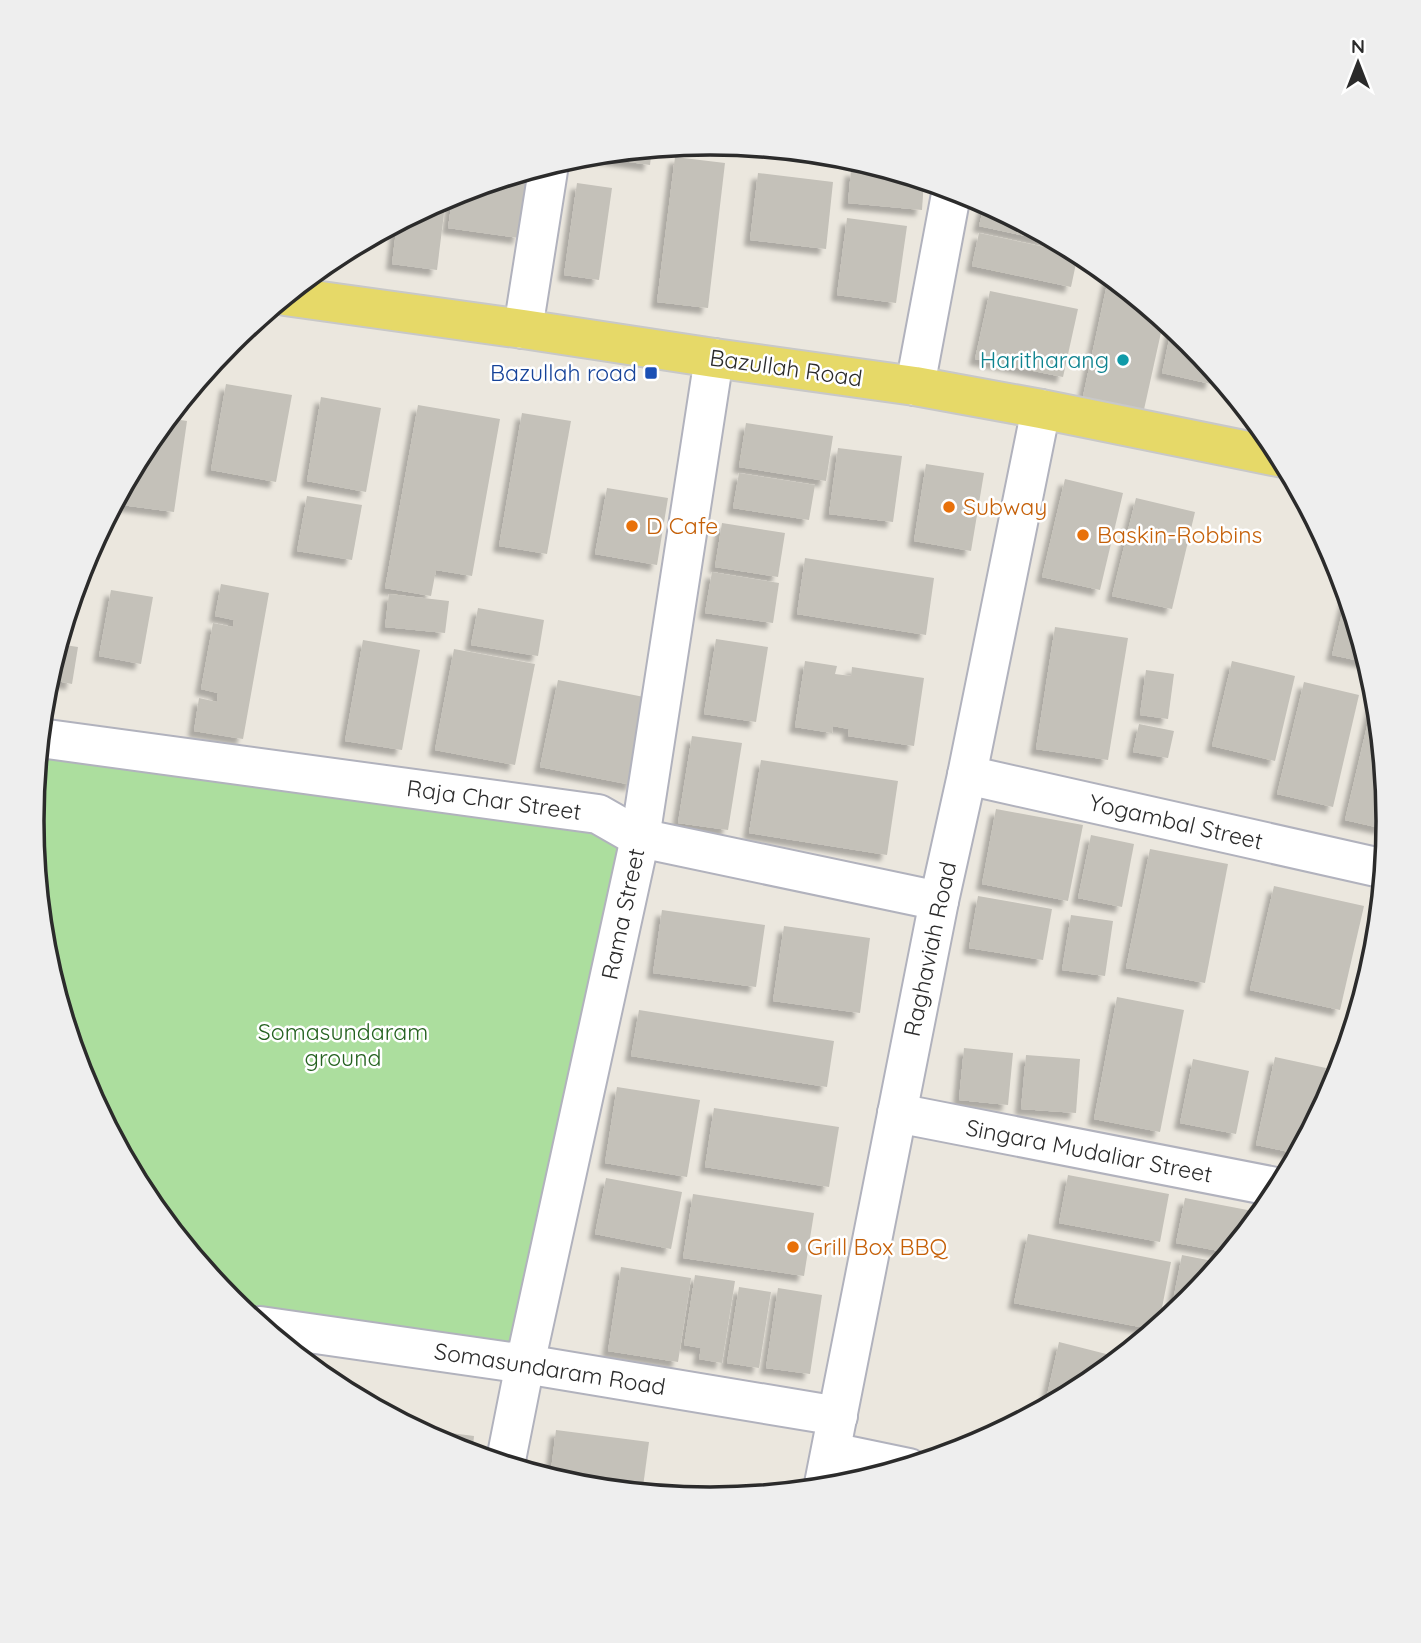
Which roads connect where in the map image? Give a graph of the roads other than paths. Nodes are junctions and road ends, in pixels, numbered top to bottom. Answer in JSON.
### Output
{"nodes":[{"id":1,"x":547,"y":175,"type":"edge"},
{"id":2,"x":950,"y":200,"type":"edge"},
{"id":3,"x":299,"y":298,"type":"edge"},
{"id":4,"x":523,"y":329,"type":"junction"},
{"id":5,"x":714,"y":358,"type":"junction"},
{"id":6,"x":915,"y":386,"type":"junction"},
{"id":7,"x":1041,"y":409,"type":"junction"},
{"id":8,"x":1267,"y":455,"type":"edge"},
{"id":9,"x":49,"y":739,"type":"edge"},
{"id":10,"x":967,"y":775,"type":"junction"},
{"id":11,"x":640,"y":838,"type":"junction"},
{"id":12,"x":1376,"y":867,"type":"edge"},
{"id":13,"x":939,"y":901,"type":"junction"},
{"id":14,"x":897,"y":1113,"type":"junction"},
{"id":15,"x":1269,"y":1186,"type":"edge"},
{"id":16,"x":278,"y":1329,"type":"edge"},
{"id":17,"x":525,"y":1364,"type":"junction"},
{"id":18,"x":835,"y":1434,"type":"junction"},
{"id":19,"x":507,"y":1456,"type":"edge"},
{"id":20,"x":896,"y":1462,"type":"edge"},
{"id":21,"x":825,"y":1478,"type":"edge"}],
"edges":[{"from":1,"to":4,"type":"street"},
{"from":2,"to":6,"type":"street"},
{"from":3,"to":4,"type":"main road","name":"Bazullah Road"},
{"from":4,"to":5,"type":"main road","name":"Bazullah Road"},
{"from":5,"to":6,"type":"main road","name":"Bazullah Road"},
{"from":5,"to":11,"type":"street","name":"Rama Street"},
{"from":6,"to":7,"type":"main road","name":"Bazullah Road"},
{"from":7,"to":8,"type":"main road","name":"Bazullah Road"},
{"from":7,"to":10,"type":"street","name":"Raghaviah Road"},
{"from":9,"to":11,"type":"street","name":"Raja Char Street"},
{"from":10,"to":12,"type":"street","name":"Yogambal Street"},
{"from":10,"to":13,"type":"street","name":"Raghaviah Road"},
{"from":11,"to":13,"type":"street","name":"Raja Char Street"},
{"from":11,"to":17,"type":"street","name":"Rama Street"},
{"from":13,"to":14,"type":"street","name":"Raghaviah Road"},
{"from":14,"to":15,"type":"street","name":"Singara Mudaliar Street"},
{"from":14,"to":18,"type":"street","name":"Raghaviah Road"},
{"from":16,"to":17,"type":"street","name":"Somasundaram Road"},
{"from":17,"to":18,"type":"street","name":"Somasundaram Road"},
{"from":17,"to":19,"type":"street","name":"Rama Street"},
{"from":18,"to":20,"type":"street","name":"Somasundaram Road"},
{"from":18,"to":21,"type":"street","name":"Raghaviah Road"}]}
